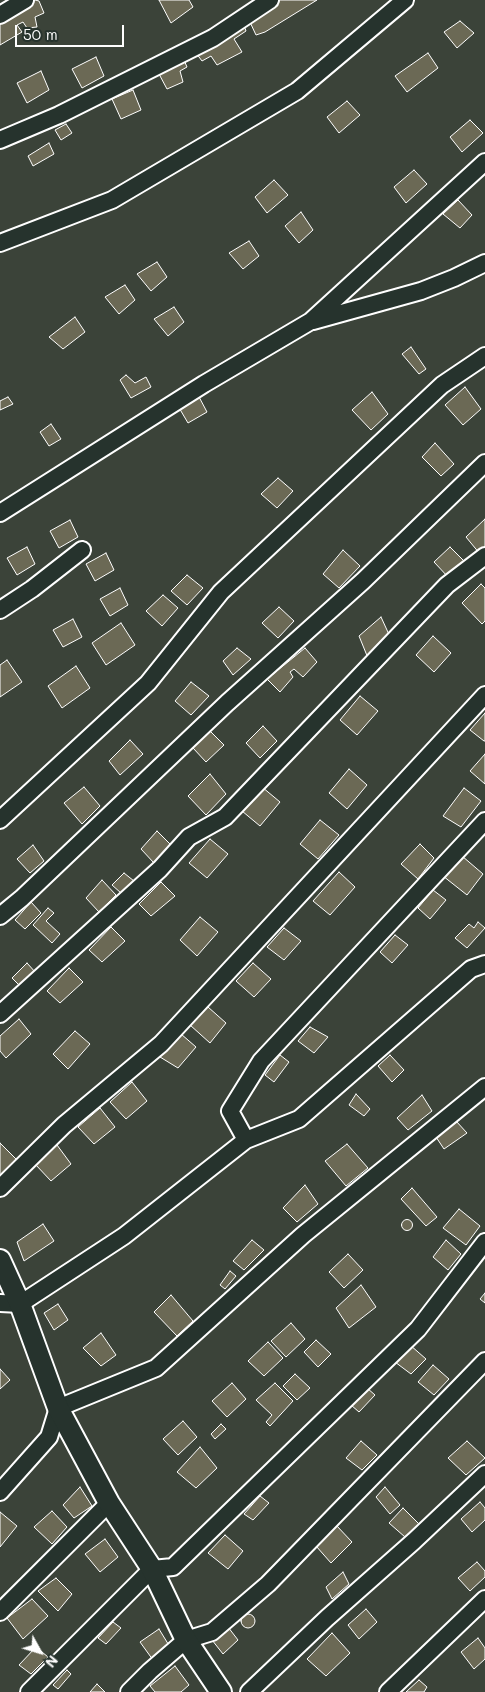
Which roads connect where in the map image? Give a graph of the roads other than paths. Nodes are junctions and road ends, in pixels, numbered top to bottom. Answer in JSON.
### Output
{"nodes":[{"id":1,"x":25,"y":0,"type":"edge"},
{"id":2,"x":270,"y":0,"type":"edge"},
{"id":3,"x":405,"y":0,"type":"edge"},
{"id":4,"x":0,"y":15,"type":"edge"},
{"id":5,"x":0,"y":140,"type":"edge"},
{"id":6,"x":485,"y":162,"type":"edge"},
{"id":7,"x":0,"y":243,"type":"edge"},
{"id":8,"x":485,"y":263,"type":"edge"},
{"id":9,"x":311,"y":321,"type":"junction"},
{"id":10,"x":485,"y":356,"type":"edge"},
{"id":11,"x":485,"y":464,"type":"edge"},
{"id":12,"x":0,"y":514,"type":"edge"},
{"id":13,"x":82,"y":550,"type":"dead end"},
{"id":14,"x":485,"y":556,"type":"edge"},
{"id":15,"x":0,"y":610,"type":"edge"},
{"id":16,"x":485,"y":695,"type":"edge"},
{"id":17,"x":0,"y":820,"type":"edge"},
{"id":18,"x":485,"y":821,"type":"edge"},
{"id":19,"x":0,"y":916,"type":"edge"},
{"id":20,"x":485,"y":950,"type":"edge"},
{"id":21,"x":478,"y":966,"type":"edge"},
{"id":22,"x":0,"y":1014,"type":"edge"},
{"id":23,"x":485,"y":1087,"type":"edge"},
{"id":24,"x":246,"y":1140,"type":"junction"},
{"id":25,"x":0,"y":1188,"type":"edge"},
{"id":26,"x":485,"y":1242,"type":"edge"},
{"id":27,"x":0,"y":1260,"type":"edge"},
{"id":28,"x":0,"y":1303,"type":"edge"},
{"id":29,"x":20,"y":1304,"type":"junction"},
{"id":30,"x":485,"y":1361,"type":"edge"},
{"id":31,"x":58,"y":1408,"type":"junction"},
{"id":32,"x":485,"y":1474,"type":"edge"},
{"id":33,"x":0,"y":1492,"type":"edge"},
{"id":34,"x":109,"y":1503,"type":"junction"},
{"id":35,"x":152,"y":1569,"type":"junction"},
{"id":36,"x":485,"y":1599,"type":"edge"},
{"id":37,"x":0,"y":1612,"type":"edge"},
{"id":38,"x":186,"y":1640,"type":"junction"},
{"id":39,"x":29,"y":1692,"type":"edge"},
{"id":40,"x":129,"y":1692,"type":"edge"},
{"id":41,"x":221,"y":1692,"type":"edge"},
{"id":42,"x":249,"y":1692,"type":"edge"},
{"id":43,"x":388,"y":1692,"type":"edge"}],
"edges":[{"from":1,"to":4,"type":"street"},
{"from":2,"to":5,"type":"street"},
{"from":3,"to":7,"type":"street"},
{"from":6,"to":9,"type":"street"},
{"from":8,"to":9,"type":"street"},
{"from":9,"to":12,"type":"street"},
{"from":10,"to":17,"type":"street"},
{"from":11,"to":19,"type":"street"},
{"from":13,"to":15,"type":"street"},
{"from":14,"to":22,"type":"street"},
{"from":16,"to":25,"type":"street"},
{"from":18,"to":24,"type":"street"},
{"from":20,"to":21,"type":"street"},
{"from":21,"to":24,"type":"street"},
{"from":23,"to":31,"type":"street"},
{"from":24,"to":29,"type":"street"},
{"from":26,"to":35,"type":"street"},
{"from":27,"to":29,"type":"street"},
{"from":28,"to":29,"type":"street"},
{"from":29,"to":31,"type":"street"},
{"from":30,"to":38,"type":"street"},
{"from":31,"to":33,"type":"street"},
{"from":31,"to":34,"type":"street"},
{"from":32,"to":42,"type":"street"},
{"from":34,"to":35,"type":"street"},
{"from":34,"to":37,"type":"street"},
{"from":35,"to":38,"type":"street"},
{"from":35,"to":39,"type":"street"},
{"from":36,"to":43,"type":"street"},
{"from":38,"to":40,"type":"street"},
{"from":38,"to":41,"type":"street"}]}
